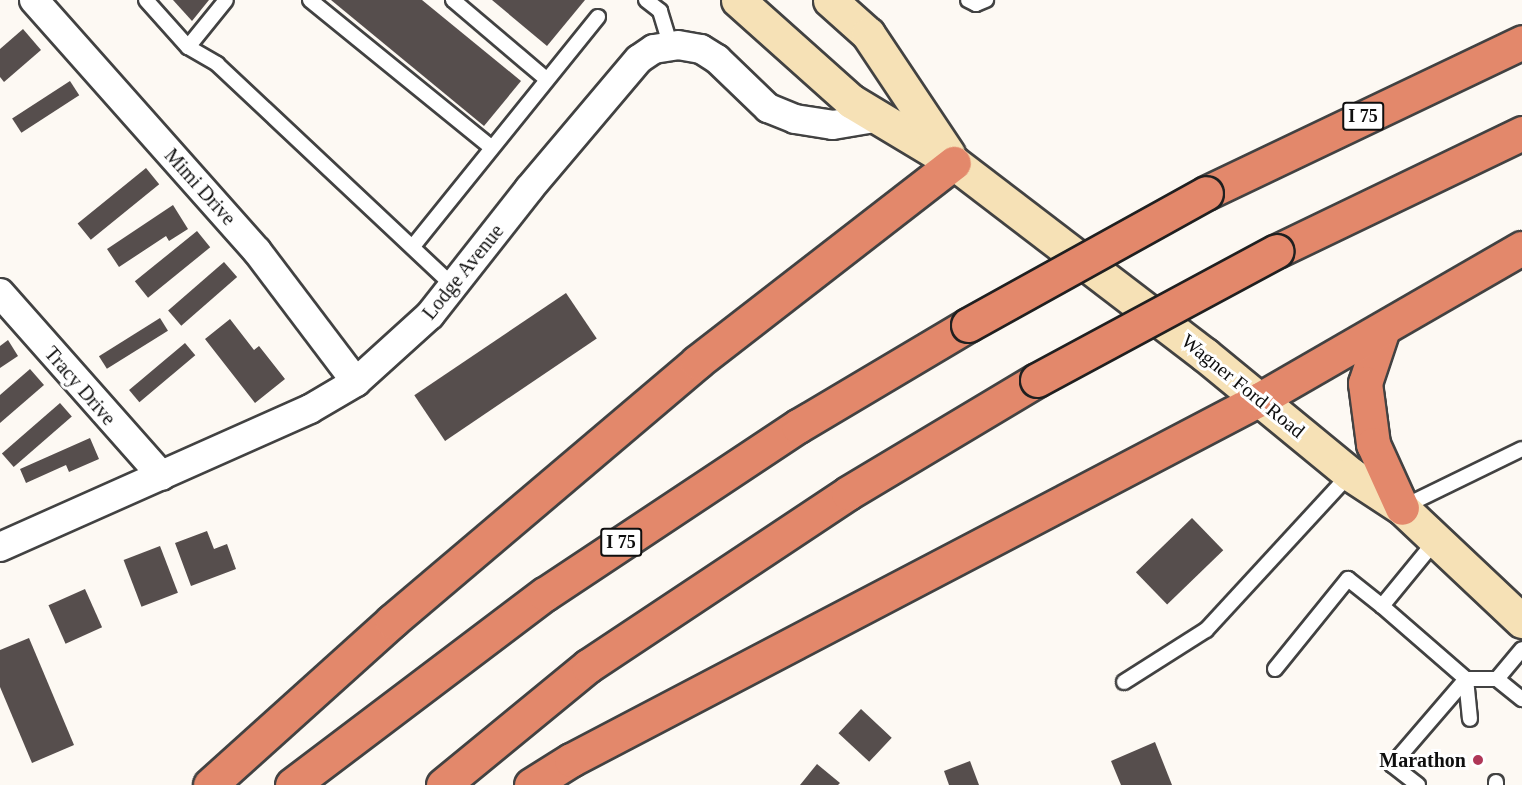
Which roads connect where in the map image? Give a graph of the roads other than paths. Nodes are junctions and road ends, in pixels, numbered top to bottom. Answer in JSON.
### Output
{"nodes":[{"id":1,"x":34,"y":0,"type":"edge"},
{"id":2,"x":146,"y":0,"type":"edge"},
{"id":3,"x":226,"y":0,"type":"edge"},
{"id":4,"x":310,"y":0,"type":"edge"},
{"id":5,"x":453,"y":0,"type":"edge"},
{"id":6,"x":646,"y":0,"type":"edge"},
{"id":7,"x":738,"y":0,"type":"edge"},
{"id":8,"x":770,"y":0,"type":"edge"},
{"id":9,"x":830,"y":0,"type":"edge"},
{"id":10,"x":968,"y":0,"type":"edge"},
{"id":11,"x":986,"y":0,"type":"edge"},
{"id":12,"x":598,"y":17,"type":"dead end"},
{"id":13,"x":1522,"y":42,"type":"edge"},
{"id":14,"x":671,"y":46,"type":"junction"},
{"id":15,"x":188,"y":47,"type":"junction"},
{"id":16,"x":810,"y":64,"type":"junction"},
{"id":17,"x":545,"y":78,"type":"junction"},
{"id":18,"x":880,"y":117,"type":"junction"},
{"id":19,"x":1522,"y":133,"type":"edge"},
{"id":20,"x":491,"y":147,"type":"junction"},
{"id":21,"x":954,"y":163,"type":"junction"},
{"id":22,"x":414,"y":245,"type":"junction"},
{"id":23,"x":1522,"y":248,"type":"edge"},
{"id":24,"x":453,"y":286,"type":"junction"},
{"id":25,"x":0,"y":293,"type":"edge"},
{"id":26,"x":1383,"y":329,"type":"junction"},
{"id":27,"x":356,"y":382,"type":"junction"},
{"id":28,"x":1260,"y":399,"type":"junction"},
{"id":29,"x":1522,"y":449,"type":"edge"},
{"id":30,"x":1350,"y":474,"type":"junction"},
{"id":31,"x":162,"y":476,"type":"junction"},
{"id":32,"x":1402,"y":508,"type":"junction"},
{"id":33,"x":1436,"y":540,"type":"junction"},
{"id":34,"x":2,"y":543,"type":"edge"},
{"id":35,"x":1382,"y":606,"type":"junction"},
{"id":36,"x":1522,"y":621,"type":"edge"},
{"id":37,"x":1522,"y":649,"type":"edge"},
{"id":38,"x":1275,"y":669,"type":"dead end"},
{"id":39,"x":1466,"y":678,"type":"junction"},
{"id":40,"x":1497,"y":679,"type":"junction"},
{"id":41,"x":1124,"y":682,"type":"dead end"},
{"id":42,"x":1522,"y":699,"type":"edge"},
{"id":43,"x":1470,"y":719,"type":"dead end"},
{"id":44,"x":210,"y":785,"type":"edge"},
{"id":45,"x":292,"y":785,"type":"edge"},
{"id":46,"x":443,"y":785,"type":"edge"},
{"id":47,"x":531,"y":785,"type":"edge"},
{"id":48,"x":1418,"y":785,"type":"edge"}],
"edges":[{"from":1,"to":27,"type":"street","name":"Mimi Drive"},
{"from":2,"to":15,"type":"lane"},
{"from":3,"to":15,"type":"lane"},
{"from":4,"to":20,"type":"lane"},
{"from":5,"to":17,"type":"lane"},
{"from":6,"to":14,"type":"lane"},
{"from":7,"to":16,"type":"main road","name":"Wagner Ford Road"},
{"from":8,"to":16,"type":"main road"},
{"from":9,"to":21,"type":"main road","name":"Wagner Ford Road"},
{"from":10,"to":11,"type":"lane"},
{"from":12,"to":17,"type":"lane"},
{"from":13,"to":45,"type":"highway","number":"I 75","bridge":true},
{"from":14,"to":18,"type":"street","name":"Lodge Avenue"},
{"from":14,"to":24,"type":"street","name":"Lodge Avenue"},
{"from":15,"to":22,"type":"lane"},
{"from":16,"to":18,"type":"main road","name":"Wagner Ford Road"},
{"from":17,"to":20,"type":"lane"},
{"from":18,"to":21,"type":"main road","name":"Wagner Ford Road"},
{"from":19,"to":46,"type":"highway","bridge":true},
{"from":20,"to":22,"type":"lane"},
{"from":21,"to":28,"type":"main road","name":"Wagner Ford Road"},
{"from":21,"to":44,"type":"highway"},
{"from":22,"to":24,"type":"lane"},
{"from":23,"to":26,"type":"highway"},
{"from":24,"to":27,"type":"street","name":"Lodge Avenue"},
{"from":25,"to":31,"type":"street","name":"Tracy Drive"},
{"from":26,"to":28,"type":"highway"},
{"from":26,"to":32,"type":"highway"},
{"from":27,"to":31,"type":"street","name":"Lodge Avenue"},
{"from":28,"to":30,"type":"main road","name":"Wagner Ford Road"},
{"from":28,"to":47,"type":"highway"},
{"from":29,"to":32,"type":"lane"},
{"from":30,"to":32,"type":"main road","name":"Wagner Ford Road"},
{"from":30,"to":41,"type":"lane"},
{"from":31,"to":34,"type":"street","name":"Lodge Avenue"},
{"from":32,"to":33,"type":"main road","name":"Wagner Ford Road"},
{"from":33,"to":35,"type":"lane"},
{"from":33,"to":36,"type":"main road","name":"Wagner Ford Road"},
{"from":35,"to":38,"type":"lane"},
{"from":35,"to":39,"type":"lane"},
{"from":37,"to":40,"type":"lane"},
{"from":39,"to":40,"type":"lane"},
{"from":39,"to":43,"type":"lane"},
{"from":39,"to":48,"type":"lane"},
{"from":40,"to":42,"type":"lane"}]}
